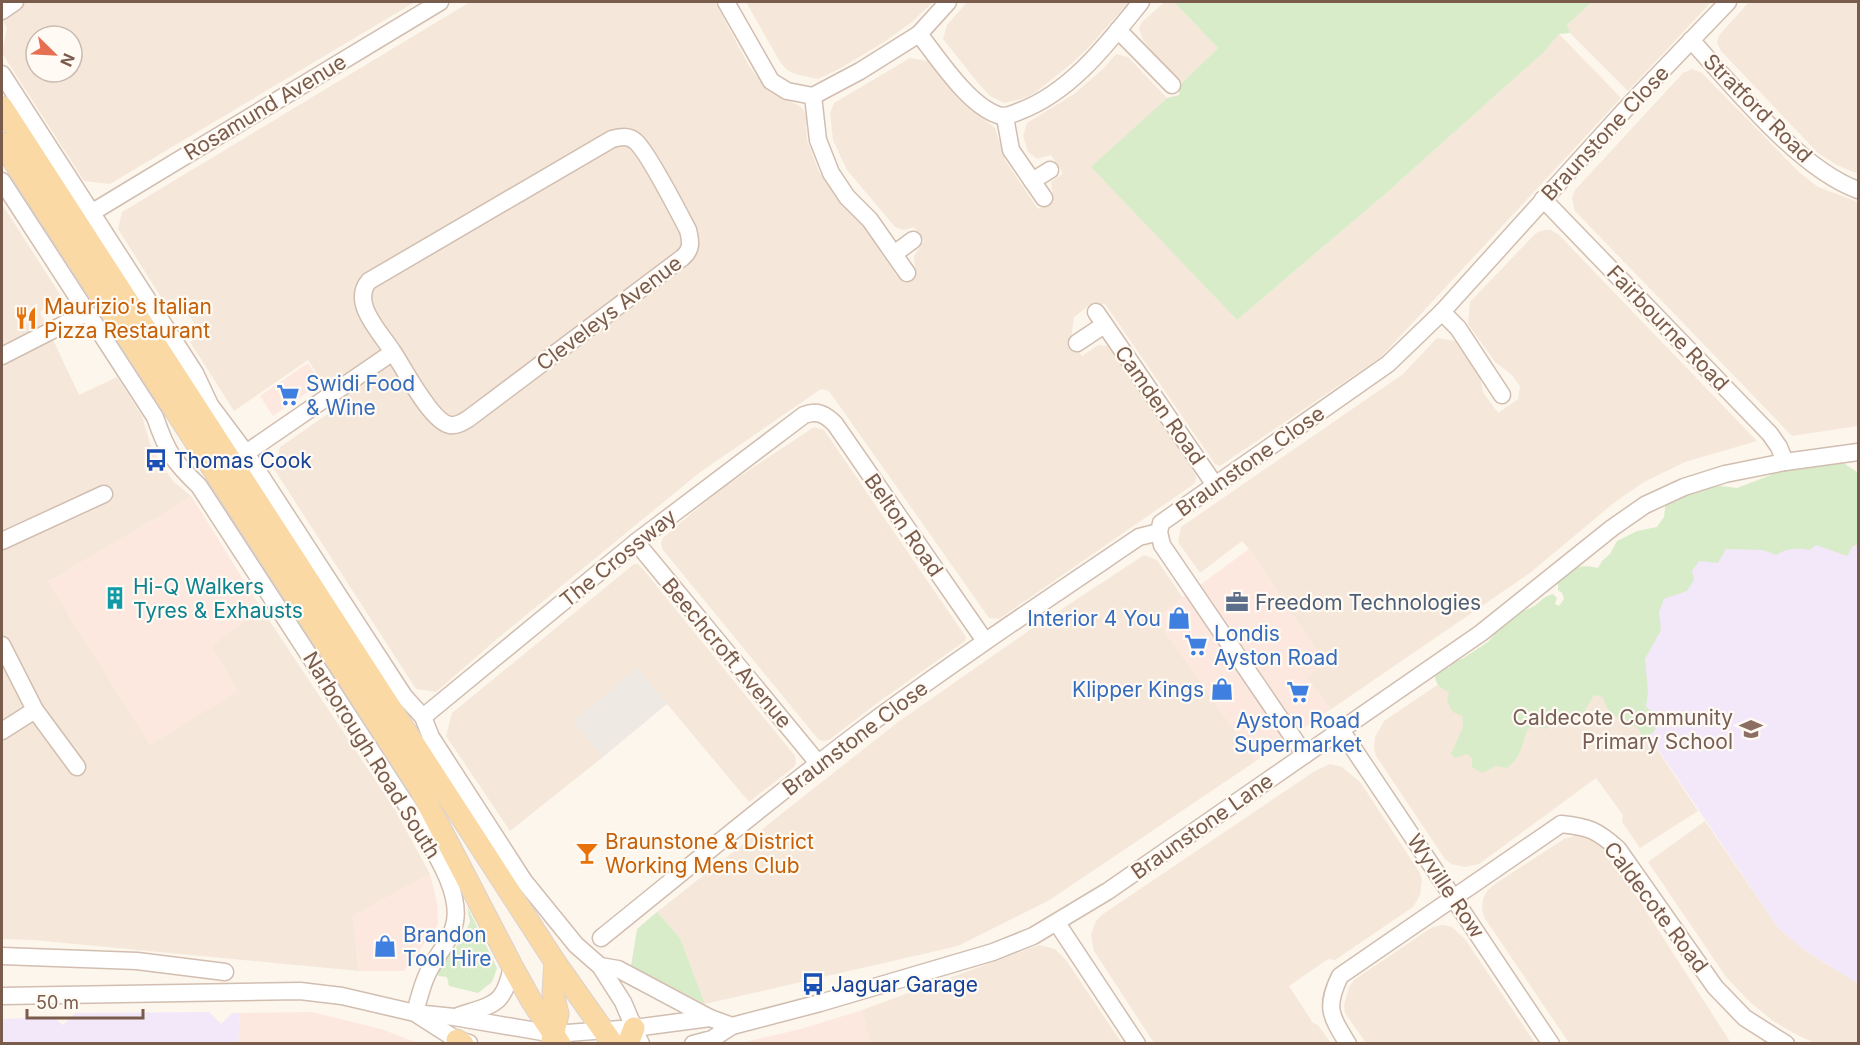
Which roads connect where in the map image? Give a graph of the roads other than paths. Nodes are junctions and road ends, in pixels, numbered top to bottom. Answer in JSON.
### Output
{"nodes":[{"id":1,"x":15,"y":2,"type":"edge"},
{"id":2,"x":440,"y":2,"type":"edge"},
{"id":3,"x":726,"y":2,"type":"edge"},
{"id":4,"x":948,"y":2,"type":"edge"},
{"id":5,"x":1141,"y":2,"type":"edge"},
{"id":6,"x":1728,"y":2,"type":"edge"},
{"id":7,"x":2,"y":11,"type":"edge"},
{"id":8,"x":1118,"y":30,"type":"junction"},
{"id":9,"x":919,"y":34,"type":"junction"},
{"id":10,"x":1691,"y":40,"type":"junction"},
{"id":11,"x":2,"y":74,"type":"edge"},
{"id":12,"x":1172,"y":85,"type":"dead end"},
{"id":13,"x":813,"y":96,"type":"junction"},
{"id":14,"x":2,"y":107,"type":"edge"},
{"id":15,"x":1005,"y":117,"type":"junction"},
{"id":16,"x":2,"y":143,"type":"edge"},
{"id":17,"x":1050,"y":170,"type":"dead end"},
{"id":18,"x":2,"y":181,"type":"edge"},
{"id":19,"x":1032,"y":181,"type":"junction"},
{"id":20,"x":1858,"y":190,"type":"edge"},
{"id":21,"x":1044,"y":198,"type":"dead end"},
{"id":22,"x":1544,"y":199,"type":"junction"},
{"id":23,"x":91,"y":213,"type":"junction"},
{"id":24,"x":913,"y":240,"type":"dead end"},
{"id":25,"x":894,"y":254,"type":"junction"},
{"id":26,"x":907,"y":273,"type":"dead end"},
{"id":27,"x":1442,"y":312,"type":"junction"},
{"id":28,"x":86,"y":313,"type":"junction"},
{"id":29,"x":1077,"y":343,"type":"dead end"},
{"id":30,"x":393,"y":352,"type":"junction"},
{"id":31,"x":2,"y":356,"type":"edge"},
{"id":32,"x":1502,"y":395,"type":"dead end"},
{"id":33,"x":820,"y":412,"type":"joint"},
{"id":34,"x":1858,"y":452,"type":"edge"},
{"id":35,"x":246,"y":453,"type":"junction"},
{"id":36,"x":1785,"y":462,"type":"junction"},
{"id":37,"x":1215,"y":486,"type":"junction"},
{"id":38,"x":104,"y":494,"type":"dead end"},
{"id":39,"x":1159,"y":532,"type":"junction"},
{"id":40,"x":2,"y":541,"type":"edge"},
{"id":41,"x":636,"y":542,"type":"junction"},
{"id":42,"x":985,"y":641,"type":"junction"},
{"id":43,"x":2,"y":645,"type":"edge"},
{"id":44,"x":35,"y":710,"type":"junction"},
{"id":45,"x":423,"y":717,"type":"junction"},
{"id":46,"x":1341,"y":730,"type":"junction"},
{"id":47,"x":2,"y":731,"type":"edge"},
{"id":48,"x":1305,"y":755,"type":"junction"},
{"id":49,"x":818,"y":763,"type":"junction"},
{"id":50,"x":77,"y":766,"type":"dead end"},
{"id":51,"x":491,"y":829,"type":"junction"},
{"id":52,"x":503,"y":879,"type":"junction"},
{"id":53,"x":1453,"y":896,"type":"junction"},
{"id":54,"x":1057,"y":923,"type":"junction"},
{"id":55,"x":601,"y":938,"type":"dead end"},
{"id":56,"x":2,"y":956,"type":"edge"},
{"id":57,"x":555,"y":962,"type":"junction"},
{"id":58,"x":512,"y":966,"type":"junction"},
{"id":59,"x":600,"y":966,"type":"junction"},
{"id":60,"x":225,"y":972,"type":"dead end"},
{"id":61,"x":2,"y":996,"type":"edge"},
{"id":62,"x":415,"y":1013,"type":"junction"},
{"id":63,"x":454,"y":1017,"type":"junction"},
{"id":64,"x":710,"y":1018,"type":"junction"},
{"id":65,"x":732,"y":1026,"type":"junction"},
{"id":66,"x":609,"y":1037,"type":"edge"},
{"id":67,"x":634,"y":1038,"type":"edge"},
{"id":68,"x":555,"y":1040,"type":"edge"},
{"id":69,"x":464,"y":1042,"type":"edge"},
{"id":70,"x":693,"y":1044,"type":"edge"},
{"id":71,"x":1137,"y":1044,"type":"edge"},
{"id":72,"x":1348,"y":1044,"type":"edge"},
{"id":73,"x":1551,"y":1044,"type":"edge"},
{"id":74,"x":1786,"y":1044,"type":"edge"}],
"edges":[{"from":1,"to":7,"type":"street"},
{"from":2,"to":23,"type":"street","name":"Rosamund Avenue"},
{"from":3,"to":13,"type":"street"},
{"from":4,"to":9,"type":"street"},
{"from":5,"to":8,"type":"street"},
{"from":6,"to":10,"type":"street","name":"Braunstone Close"},
{"from":8,"to":12,"type":"street"},
{"from":8,"to":15,"type":"street"},
{"from":9,"to":13,"type":"street"},
{"from":9,"to":15,"type":"street"},
{"from":10,"to":20,"type":"street","name":"Stratford Road"},
{"from":10,"to":22,"type":"street","name":"Braunstone Close"},
{"from":11,"to":23,"type":"street","name":"Narborough Road South"},
{"from":13,"to":25,"type":"street"},
{"from":14,"to":52,"type":"main road","name":"Narborough Road South"},
{"from":15,"to":19,"type":"street"},
{"from":16,"to":58,"type":"main road","name":"Narborough Road South"},
{"from":17,"to":19,"type":"street"},
{"from":18,"to":28,"type":"street","name":"Narborough Road South"},
{"from":19,"to":21,"type":"street"},
{"from":22,"to":27,"type":"street","name":"Braunstone Close"},
{"from":22,"to":36,"type":"street","name":"Fairbourne Road"},
{"from":23,"to":35,"type":"street","name":"Narborough Road South"},
{"from":24,"to":25,"type":"street"},
{"from":25,"to":26,"type":"street"},
{"from":27,"to":32,"type":"street"},
{"from":27,"to":37,"type":"street","name":"Braunstone Close"},
{"from":28,"to":31,"type":"street"},
{"from":28,"to":62,"type":"street","name":"Narborough Road South"},
{"from":29,"to":37,"type":"street","name":"Camden Road"},
{"from":30,"to":30,"type":"street","name":"Cleveleys Avenue"},
{"from":30,"to":35,"type":"street"},
{"from":33,"to":41,"type":"street","name":"The Crossway"},
{"from":33,"to":42,"type":"street","name":"Belton Road"},
{"from":34,"to":36,"type":"street","name":"Braunstone Lane"},
{"from":35,"to":45,"type":"street","name":"Narborough Road South"},
{"from":36,"to":46,"type":"street","name":"Braunstone Lane"},
{"from":37,"to":39,"type":"street","name":"Braunstone Close"},
{"from":38,"to":40,"type":"street"},
{"from":39,"to":42,"type":"street","name":"Braunstone Close"},
{"from":39,"to":48,"type":"street"},
{"from":41,"to":45,"type":"street","name":"The Crossway"},
{"from":41,"to":49,"type":"street","name":"Beechcroft Avenue"},
{"from":42,"to":49,"type":"street","name":"Braunstone Close"},
{"from":43,"to":44,"type":"street"},
{"from":44,"to":47,"type":"street"},
{"from":44,"to":50,"type":"street"},
{"from":45,"to":51,"type":"street","name":"Narborough Road South"},
{"from":46,"to":48,"type":"street","name":"Braunstone Lane"},
{"from":46,"to":53,"type":"street","name":"Wyville Row"},
{"from":48,"to":54,"type":"street","name":"Braunstone Lane"},
{"from":49,"to":55,"type":"street","name":"Braunstone Close"},
{"from":51,"to":52,"type":"street","name":"Narborough Road South"},
{"from":51,"to":59,"type":"street","name":"Narborough Road South"},
{"from":52,"to":57,"type":"main road","name":"Narborough Road South"},
{"from":53,"to":72,"type":"street","name":"Caldecote Road"},
{"from":53,"to":73,"type":"street","name":"Wyville Row"},
{"from":53,"to":74,"type":"street","name":"Caldecote Road"},
{"from":54,"to":65,"type":"street","name":"Braunstone Lane"},
{"from":54,"to":71,"type":"street"},
{"from":56,"to":60,"type":"street"},
{"from":57,"to":66,"type":"main road","name":"Narborough Road South"},
{"from":57,"to":68,"type":"main road"},
{"from":58,"to":63,"type":"street"},
{"from":58,"to":68,"type":"main road","name":"Narborough Road South"},
{"from":59,"to":64,"type":"street","name":"Narborough Road South"},
{"from":59,"to":67,"type":"street","name":"Narborough Road South"},
{"from":61,"to":62,"type":"street"},
{"from":62,"to":63,"type":"street"},
{"from":62,"to":69,"type":"street"},
{"from":63,"to":68,"type":"street"},
{"from":64,"to":65,"type":"street"},
{"from":64,"to":67,"type":"street"},
{"from":65,"to":70,"type":"street","name":"Braunstone Lane"},
{"from":66,"to":67,"type":"street"},
{"from":66,"to":68,"type":"street"}]}
